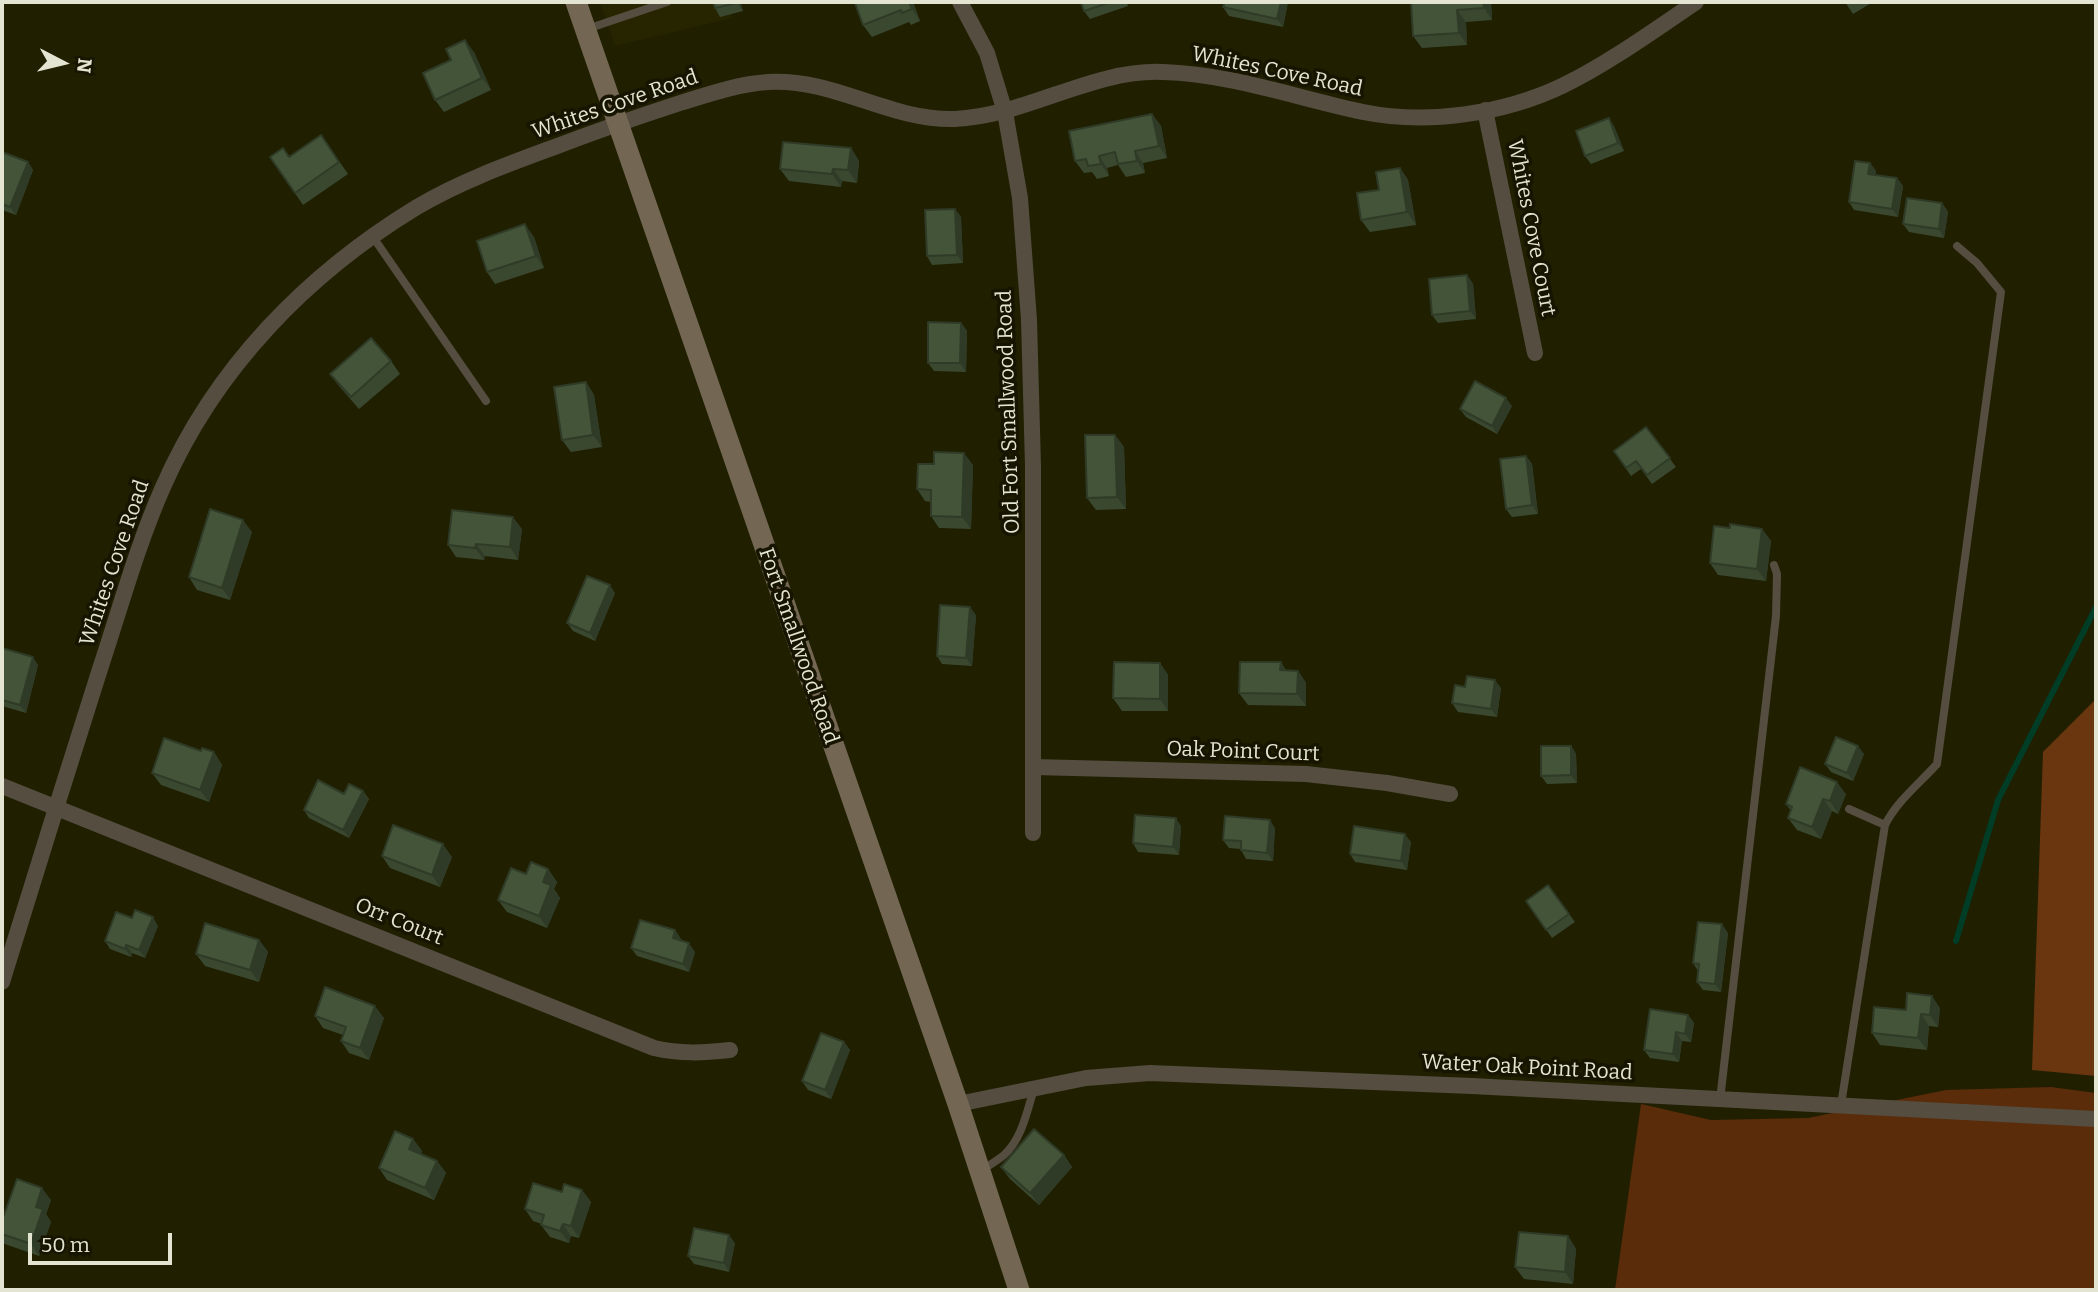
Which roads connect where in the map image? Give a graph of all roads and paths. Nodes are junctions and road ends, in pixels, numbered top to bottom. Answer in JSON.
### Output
{"nodes":[{"id":1,"x":576,"y":2,"type":"edge"},
{"id":2,"x":667,"y":2,"type":"edge"},
{"id":3,"x":960,"y":2,"type":"edge"},
{"id":4,"x":1696,"y":2,"type":"edge"},
{"id":5,"x":586,"y":30,"type":"junction"},
{"id":6,"x":1485,"y":110,"type":"junction"},
{"id":7,"x":1005,"y":112,"type":"junction"},
{"id":8,"x":617,"y":123,"type":"junction"},
{"id":9,"x":373,"y":237,"type":"junction"},
{"id":10,"x":1957,"y":246,"type":"dead end"},
{"id":11,"x":1535,"y":353,"type":"dead end"},
{"id":12,"x":486,"y":401,"type":"dead end"},
{"id":13,"x":1774,"y":565,"type":"dead end"},
{"id":14,"x":1034,"y":767,"type":"junction"},
{"id":15,"x":2,"y":786,"type":"edge"},
{"id":16,"x":1450,"y":794,"type":"dead end"},
{"id":17,"x":56,"y":808,"type":"junction"},
{"id":18,"x":1849,"y":809,"type":"dead end"},
{"id":19,"x":1885,"y":825,"type":"junction"},
{"id":20,"x":1033,"y":833,"type":"dead end"},
{"id":21,"x":2,"y":982,"type":"edge"},
{"id":22,"x":730,"y":1050,"type":"dead end"},
{"id":23,"x":1034,"y":1089,"type":"junction"},
{"id":24,"x":1720,"y":1100,"type":"junction"},
{"id":25,"x":958,"y":1104,"type":"junction"},
{"id":26,"x":1841,"y":1105,"type":"junction"},
{"id":27,"x":2096,"y":1119,"type":"edge"},
{"id":28,"x":980,"y":1171,"type":"junction"},
{"id":29,"x":1019,"y":1290,"type":"edge"}],
"edges":[{"from":1,"to":5,"type":"main road","name":"Fort Smallwood Road"},
{"from":2,"to":5,"type":"lane"},
{"from":3,"to":7,"type":"street","name":"Old Fort Smallwood Road"},
{"from":4,"to":6,"type":"street","name":"Whites Cove Road"},
{"from":5,"to":8,"type":"main road","name":"Fort Smallwood Road"},
{"from":6,"to":7,"type":"street","name":"Whites Cove Road"},
{"from":6,"to":11,"type":"street","name":"Whites Cove Court"},
{"from":7,"to":8,"type":"street","name":"Whites Cove Road"},
{"from":7,"to":14,"type":"street","name":"Old Fort Smallwood Road"},
{"from":8,"to":9,"type":"street","name":"Whites Cove Road"},
{"from":8,"to":25,"type":"main road","name":"Fort Smallwood Road"},
{"from":9,"to":12,"type":"lane"},
{"from":9,"to":17,"type":"street","name":"Whites Cove Road"},
{"from":10,"to":19,"type":"lane"},
{"from":13,"to":24,"type":"lane"},
{"from":14,"to":16,"type":"street","name":"Oak Point Court"},
{"from":14,"to":20,"type":"street","name":"Old Fort Smallwood Road"},
{"from":15,"to":17,"type":"street","name":"Orr Court"},
{"from":17,"to":21,"type":"street","name":"Whites Cove Road"},
{"from":17,"to":22,"type":"street","name":"Orr Court"},
{"from":18,"to":19,"type":"lane"},
{"from":19,"to":26,"type":"lane"},
{"from":23,"to":24,"type":"street","name":"Water Oak Point Road"},
{"from":23,"to":25,"type":"street","name":"Water Oak Point Road"},
{"from":23,"to":28,"type":"lane"},
{"from":24,"to":26,"type":"street","name":"Water Oak Point Road"},
{"from":25,"to":28,"type":"main road","name":"Fort Smallwood Road"},
{"from":26,"to":27,"type":"street","name":"Water Oak Point Road"},
{"from":28,"to":29,"type":"main road","name":"Fort Smallwood Road"}]}
